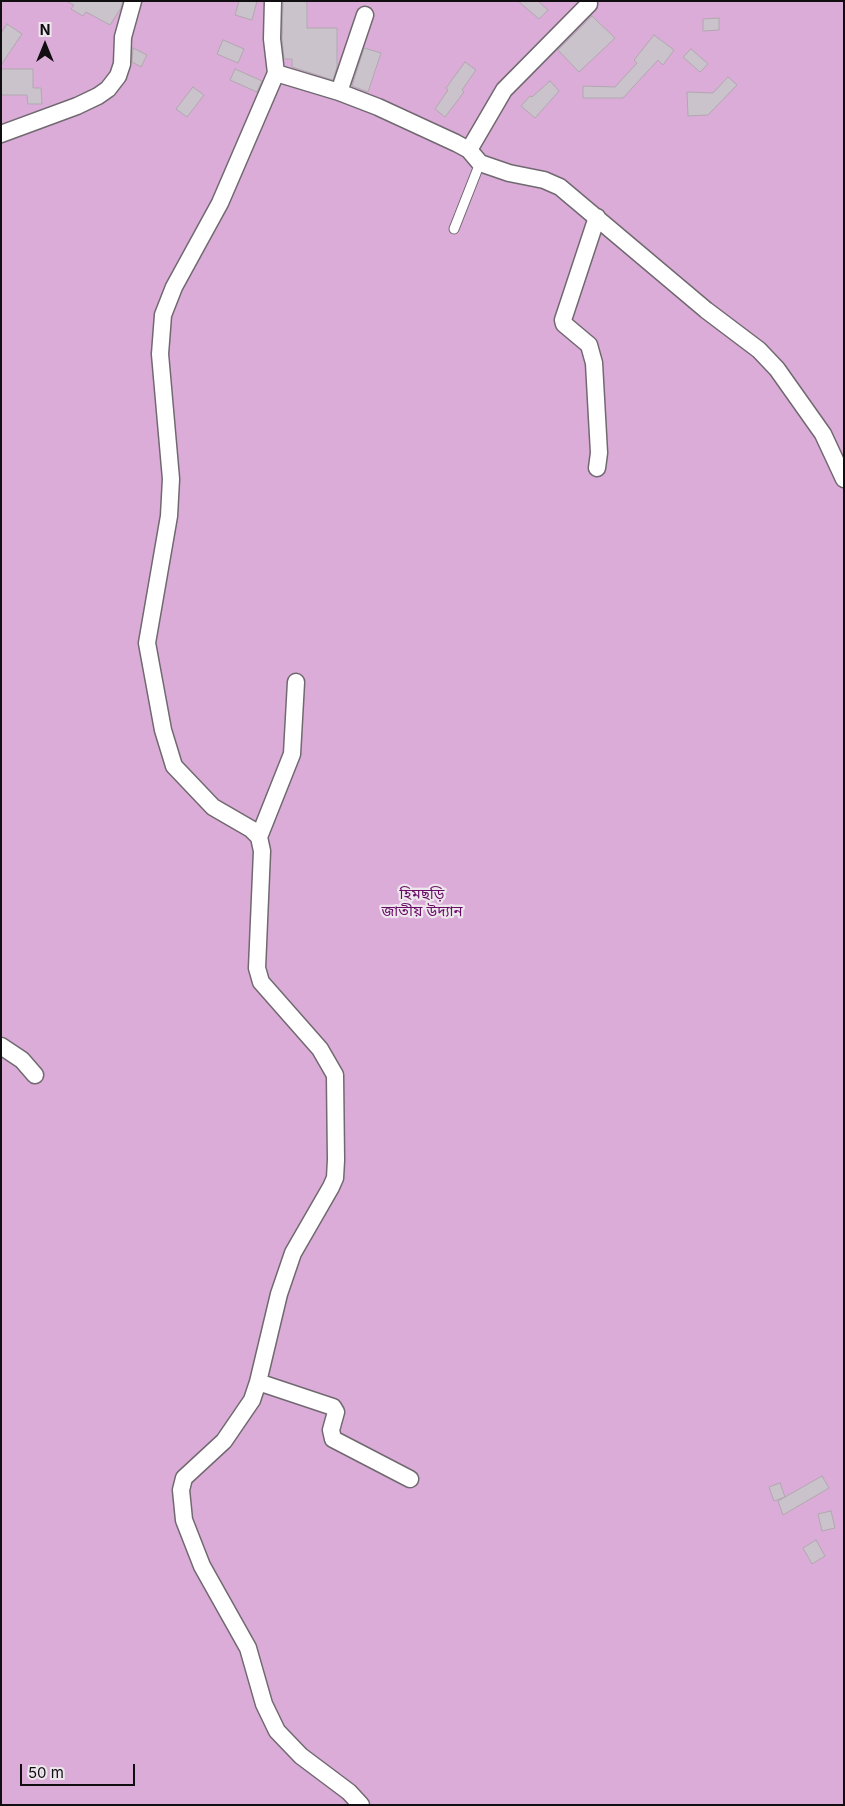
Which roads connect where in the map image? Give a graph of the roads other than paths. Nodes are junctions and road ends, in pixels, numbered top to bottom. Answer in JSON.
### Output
{"nodes":[{"id":1,"x":133,"y":1,"type":"edge"},
{"id":2,"x":273,"y":1,"type":"edge"},
{"id":3,"x":589,"y":4,"type":"dead end"},
{"id":4,"x":365,"y":15,"type":"dead end"},
{"id":5,"x":276,"y":74,"type":"junction"},
{"id":6,"x":340,"y":92,"type":"junction"},
{"id":7,"x":1,"y":134,"type":"edge"},
{"id":8,"x":469,"y":150,"type":"junction"},
{"id":9,"x":480,"y":163,"type":"junction"},
{"id":10,"x":597,"y":217,"type":"junction"},
{"id":11,"x":454,"y":229,"type":"dead end"},
{"id":12,"x":598,"y":468,"type":"dead end"},
{"id":13,"x":844,"y":479,"type":"edge"},
{"id":14,"x":296,"y":682,"type":"dead end"},
{"id":15,"x":259,"y":837,"type":"junction"},
{"id":16,"x":1,"y":1046,"type":"edge"},
{"id":17,"x":35,"y":1075,"type":"dead end"},
{"id":18,"x":258,"y":1382,"type":"junction"},
{"id":19,"x":410,"y":1479,"type":"dead end"},
{"id":20,"x":361,"y":1805,"type":"edge"}],
"edges":[{"from":1,"to":7,"type":"street"},
{"from":2,"to":5,"type":"street"},
{"from":3,"to":8,"type":"street"},
{"from":4,"to":6,"type":"street"},
{"from":5,"to":6,"type":"street"},
{"from":5,"to":15,"type":"street"},
{"from":6,"to":8,"type":"street"},
{"from":8,"to":9,"type":"street"},
{"from":9,"to":10,"type":"street"},
{"from":9,"to":11,"type":"lane"},
{"from":10,"to":12,"type":"street"},
{"from":10,"to":13,"type":"street"},
{"from":14,"to":15,"type":"street"},
{"from":15,"to":18,"type":"street"},
{"from":16,"to":17,"type":"street"},
{"from":18,"to":19,"type":"street"},
{"from":18,"to":20,"type":"street"}]}
